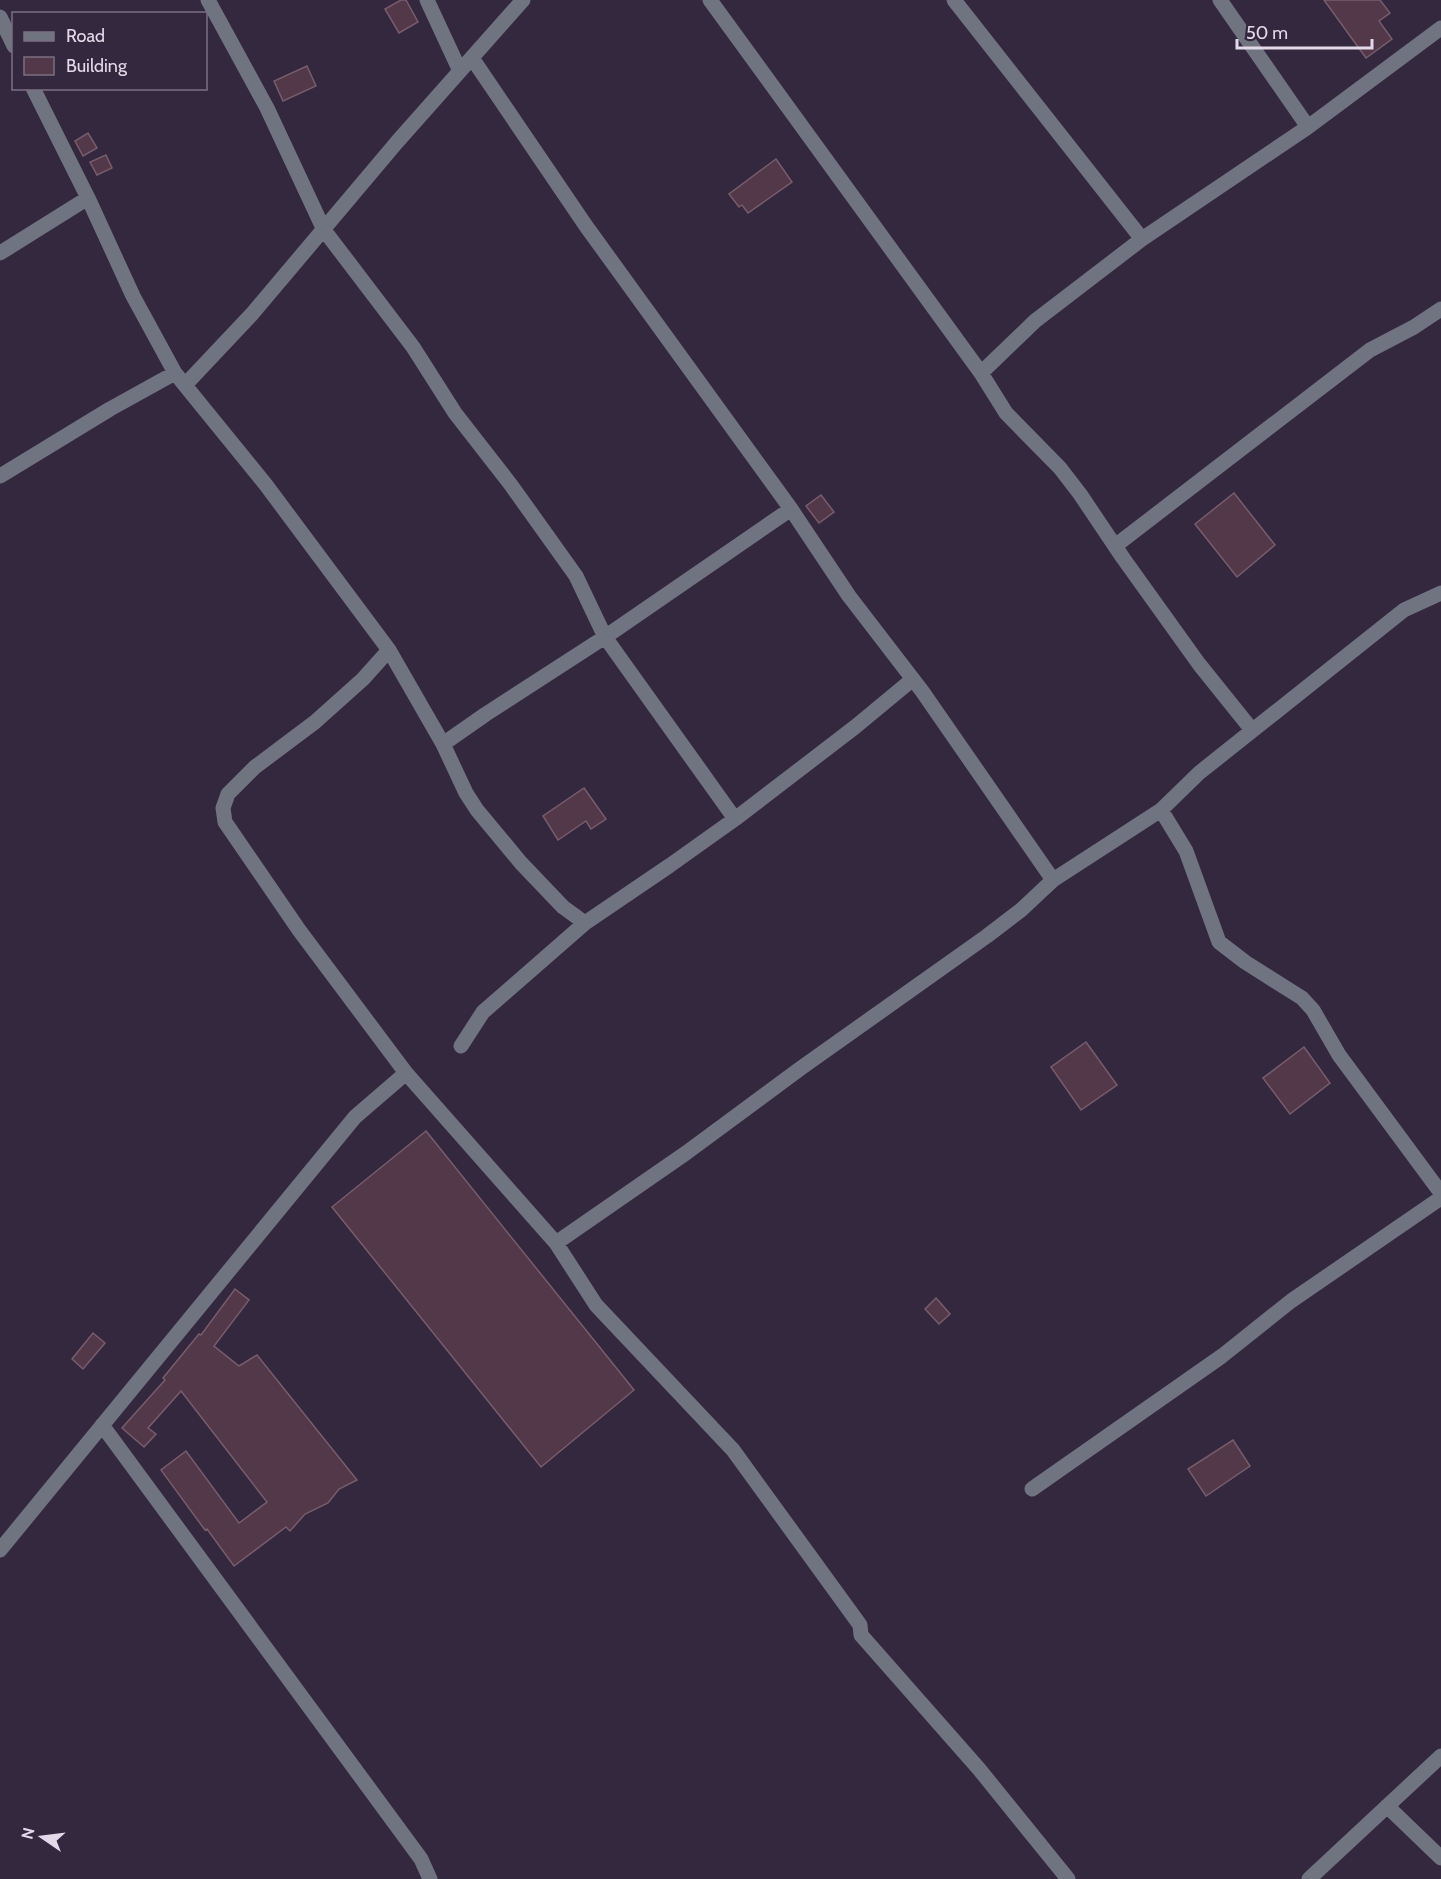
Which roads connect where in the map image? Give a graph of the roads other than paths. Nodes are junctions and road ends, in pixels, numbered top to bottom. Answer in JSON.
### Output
{"nodes":[{"id":1,"x":208,"y":0,"type":"edge"},
{"id":2,"x":427,"y":0,"type":"edge"},
{"id":3,"x":522,"y":0,"type":"edge"},
{"id":4,"x":710,"y":0,"type":"edge"},
{"id":5,"x":954,"y":0,"type":"edge"},
{"id":6,"x":1220,"y":0,"type":"edge"},
{"id":7,"x":0,"y":17,"type":"edge"},
{"id":8,"x":1441,"y":28,"type":"edge"},
{"id":9,"x":12,"y":42,"type":"edge"},
{"id":10,"x":472,"y":58,"type":"junction"},
{"id":11,"x":460,"y":71,"type":"junction"},
{"id":12,"x":34,"y":90,"type":"edge"},
{"id":13,"x":1308,"y":127,"type":"junction"},
{"id":14,"x":88,"y":198,"type":"junction"},
{"id":15,"x":324,"y":230,"type":"junction"},
{"id":16,"x":1142,"y":240,"type":"junction"},
{"id":17,"x":0,"y":253,"type":"edge"},
{"id":18,"x":1441,"y":309,"type":"edge"},
{"id":19,"x":175,"y":373,"type":"junction"},
{"id":20,"x":981,"y":373,"type":"junction"},
{"id":21,"x":185,"y":385,"type":"junction"},
{"id":22,"x":0,"y":476,"type":"edge"},
{"id":23,"x":791,"y":508,"type":"junction"},
{"id":24,"x":1115,"y":546,"type":"junction"},
{"id":25,"x":1441,"y":592,"type":"edge"},
{"id":26,"x":605,"y":637,"type":"junction"},
{"id":27,"x":389,"y":650,"type":"junction"},
{"id":28,"x":913,"y":679,"type":"junction"},
{"id":29,"x":1252,"y":730,"type":"junction"},
{"id":30,"x":443,"y":744,"type":"junction"},
{"id":31,"x":1161,"y":810,"type":"junction"},
{"id":32,"x":735,"y":819,"type":"junction"},
{"id":33,"x":1053,"y":880,"type":"junction"},
{"id":34,"x":585,"y":923,"type":"junction"},
{"id":35,"x":461,"y":1046,"type":"dead end"},
{"id":36,"x":406,"y":1073,"type":"junction"},
{"id":37,"x":1441,"y":1193,"type":"edge"},
{"id":38,"x":1441,"y":1198,"type":"edge"},
{"id":39,"x":556,"y":1243,"type":"junction"},
{"id":40,"x":102,"y":1425,"type":"junction"},
{"id":41,"x":1032,"y":1489,"type":"dead end"},
{"id":42,"x":0,"y":1550,"type":"edge"},
{"id":43,"x":1441,"y":1756,"type":"edge"},
{"id":44,"x":1387,"y":1806,"type":"junction"},
{"id":45,"x":1441,"y":1858,"type":"edge"},
{"id":46,"x":430,"y":1879,"type":"edge"},
{"id":47,"x":1068,"y":1879,"type":"edge"},
{"id":48,"x":1309,"y":1879,"type":"edge"}],
"edges":[{"from":1,"to":15,"type":"street"},
{"from":2,"to":11,"type":"street"},
{"from":3,"to":10,"type":"street"},
{"from":4,"to":20,"type":"street"},
{"from":5,"to":16,"type":"street"},
{"from":6,"to":13,"type":"street"},
{"from":7,"to":9,"type":"street"},
{"from":8,"to":13,"type":"street"},
{"from":10,"to":11,"type":"street"},
{"from":10,"to":23,"type":"street"},
{"from":11,"to":15,"type":"street"},
{"from":12,"to":14,"type":"street"},
{"from":13,"to":16,"type":"street"},
{"from":14,"to":17,"type":"street"},
{"from":14,"to":19,"type":"street"},
{"from":15,"to":21,"type":"street"},
{"from":15,"to":26,"type":"street"},
{"from":16,"to":20,"type":"street"},
{"from":18,"to":24,"type":"street"},
{"from":19,"to":21,"type":"street"},
{"from":19,"to":22,"type":"street"},
{"from":20,"to":24,"type":"street"},
{"from":21,"to":27,"type":"street"},
{"from":23,"to":26,"type":"street"},
{"from":23,"to":28,"type":"street"},
{"from":24,"to":29,"type":"street"},
{"from":25,"to":29,"type":"street"},
{"from":26,"to":30,"type":"street"},
{"from":26,"to":32,"type":"street"},
{"from":27,"to":30,"type":"street"},
{"from":27,"to":36,"type":"street"},
{"from":28,"to":32,"type":"street"},
{"from":28,"to":33,"type":"street"},
{"from":29,"to":31,"type":"street"},
{"from":30,"to":34,"type":"street"},
{"from":31,"to":33,"type":"street"},
{"from":31,"to":37,"type":"street"},
{"from":32,"to":34,"type":"street"},
{"from":33,"to":39,"type":"street"},
{"from":34,"to":35,"type":"street"},
{"from":36,"to":39,"type":"street"},
{"from":36,"to":40,"type":"street"},
{"from":38,"to":41,"type":"street"},
{"from":39,"to":47,"type":"street"},
{"from":40,"to":42,"type":"street"},
{"from":40,"to":46,"type":"street"},
{"from":43,"to":44,"type":"street"},
{"from":44,"to":45,"type":"street"},
{"from":44,"to":48,"type":"street"}]}
